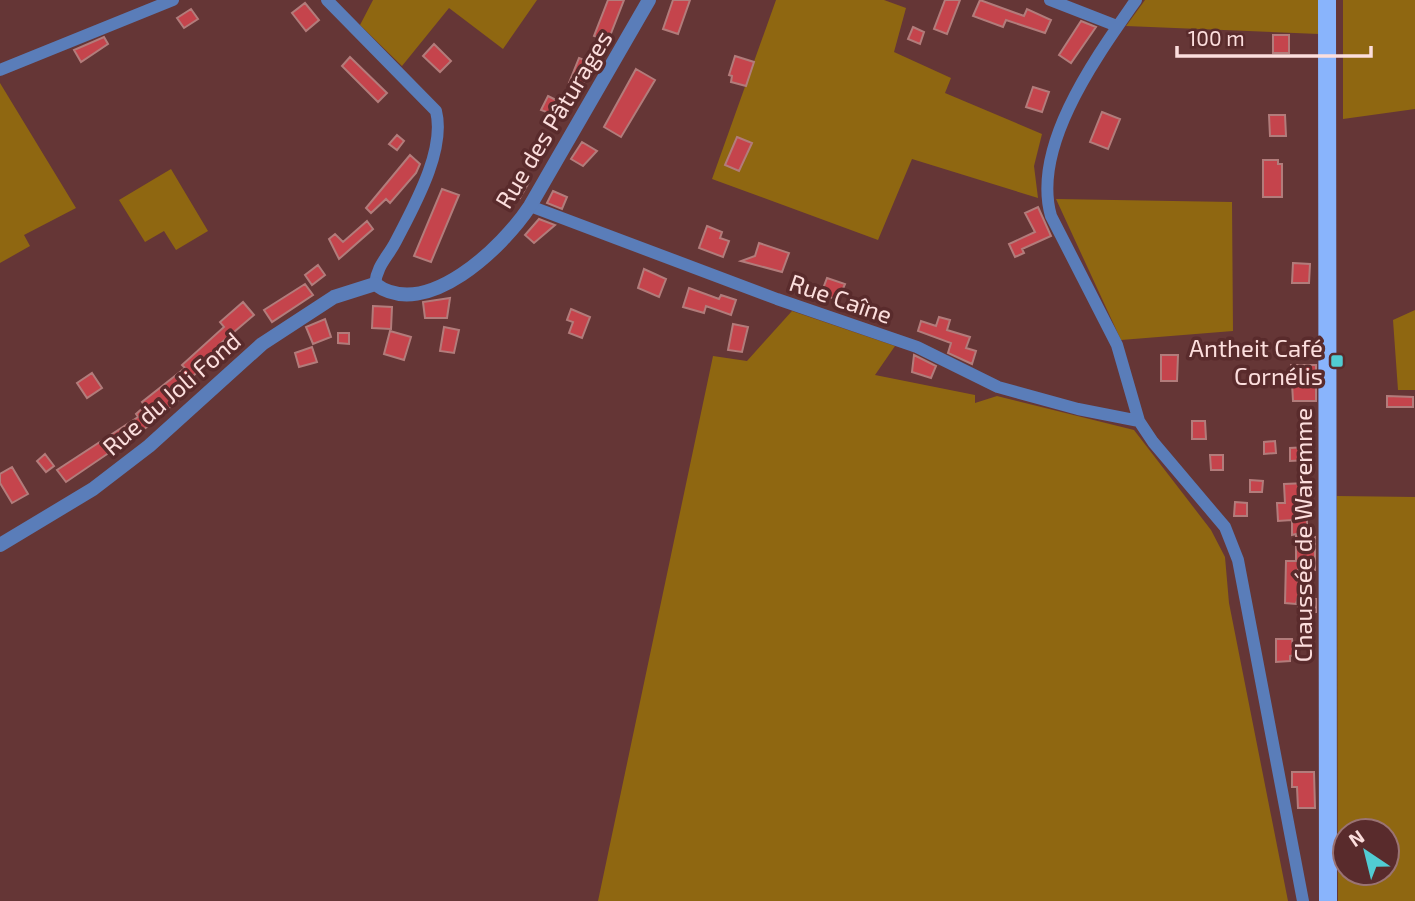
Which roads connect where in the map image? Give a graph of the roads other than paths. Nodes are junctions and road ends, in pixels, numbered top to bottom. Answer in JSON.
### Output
{"nodes":[{"id":1,"x":173,"y":0,"type":"edge"},
{"id":2,"x":327,"y":0,"type":"edge"},
{"id":3,"x":649,"y":0,"type":"edge"},
{"id":4,"x":1050,"y":0,"type":"edge"},
{"id":5,"x":1136,"y":0,"type":"edge"},
{"id":6,"x":1327,"y":0,"type":"edge"},
{"id":7,"x":1117,"y":26,"type":"junction"},
{"id":8,"x":0,"y":70,"type":"edge"},
{"id":9,"x":530,"y":206,"type":"junction"},
{"id":10,"x":375,"y":284,"type":"junction"},
{"id":11,"x":1139,"y":421,"type":"junction"},
{"id":12,"x":0,"y":545,"type":"edge"},
{"id":13,"x":1303,"y":901,"type":"edge"},
{"id":14,"x":1328,"y":901,"type":"edge"}],
"edges":[{"from":1,"to":8,"type":"street"},
{"from":2,"to":10,"type":"street"},
{"from":3,"to":9,"type":"street","name":"Rue des Pâturages"},
{"from":4,"to":7,"type":"street"},
{"from":5,"to":7,"type":"street"},
{"from":6,"to":14,"type":"main road","name":"Chaussée de Waremme"},
{"from":7,"to":11,"type":"street"},
{"from":9,"to":10,"type":"street","name":"Rue des Pâturages"},
{"from":9,"to":11,"type":"street","name":"Rue Caîne"},
{"from":10,"to":12,"type":"street","name":"Rue du Joli Fond"},
{"from":11,"to":13,"type":"street"}]}
